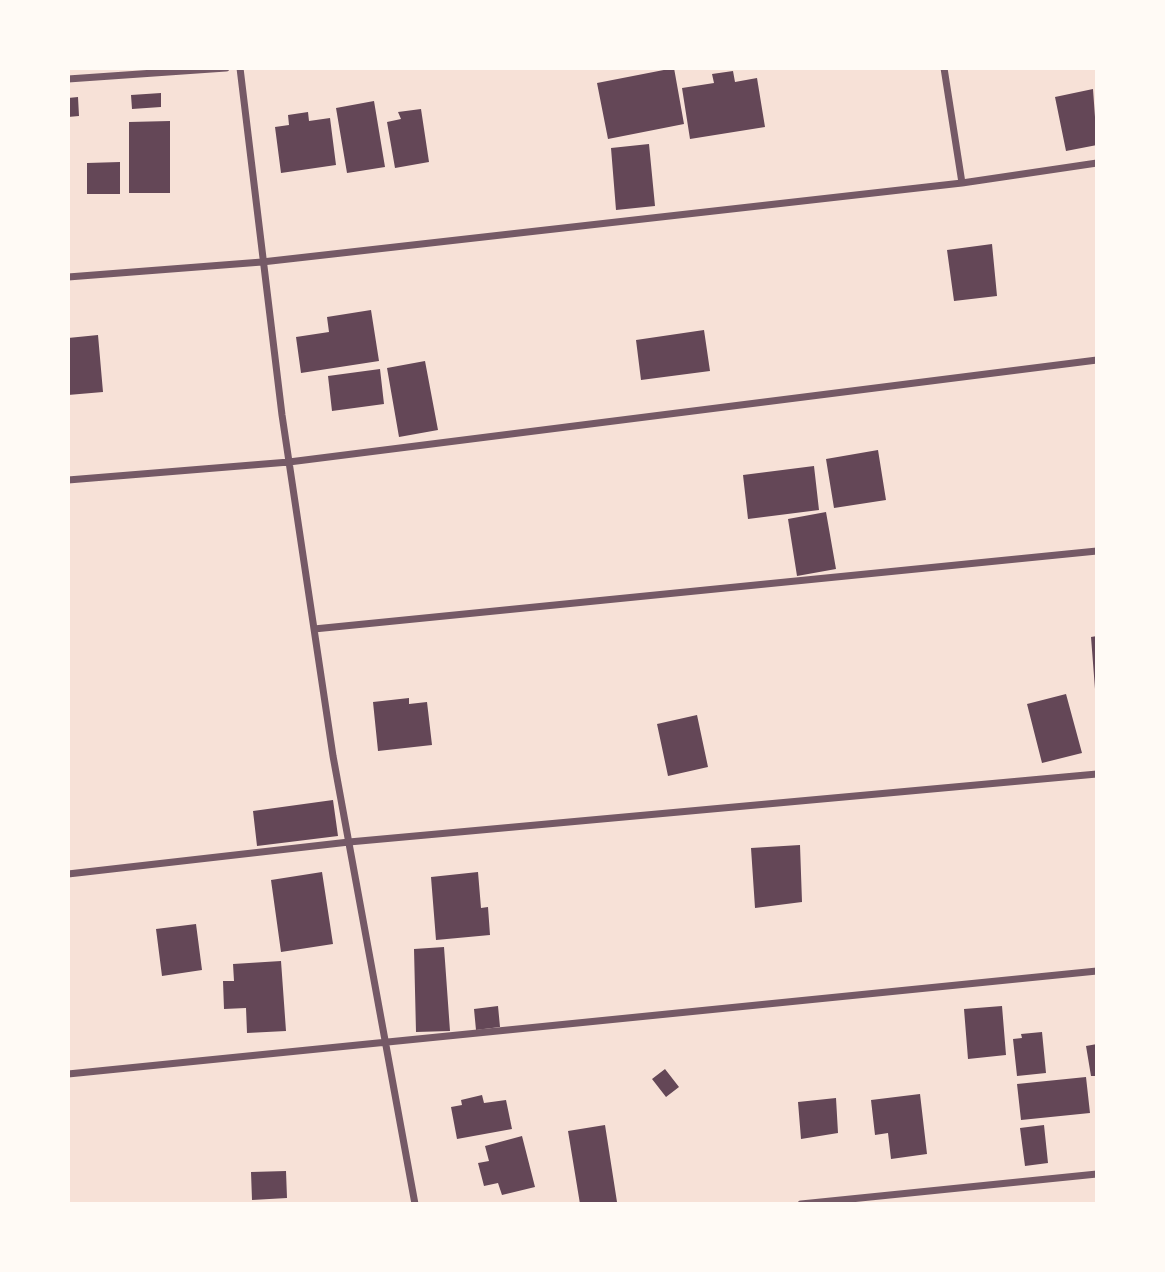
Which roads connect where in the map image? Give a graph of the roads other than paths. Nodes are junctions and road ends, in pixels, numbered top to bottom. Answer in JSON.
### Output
{"nodes":[{"id":1,"x":226,"y":68,"type":"edge"},
{"id":2,"x":240,"y":68,"type":"edge"},
{"id":3,"x":944,"y":68,"type":"edge"},
{"id":4,"x":68,"y":79,"type":"edge"},
{"id":5,"x":1097,"y":163,"type":"edge"},
{"id":6,"x":962,"y":183,"type":"junction"},
{"id":7,"x":262,"y":261,"type":"junction"},
{"id":8,"x":68,"y":277,"type":"edge"},
{"id":9,"x":1097,"y":360,"type":"edge"},
{"id":10,"x":289,"y":462,"type":"junction"},
{"id":11,"x":68,"y":480,"type":"edge"},
{"id":12,"x":1097,"y":551,"type":"edge"},
{"id":13,"x":314,"y":629,"type":"junction"},
{"id":14,"x":1097,"y":774,"type":"edge"},
{"id":15,"x":349,"y":842,"type":"junction"},
{"id":16,"x":68,"y":874,"type":"edge"},
{"id":17,"x":1097,"y":971,"type":"edge"},
{"id":18,"x":386,"y":1044,"type":"junction"},
{"id":19,"x":68,"y":1074,"type":"edge"},
{"id":20,"x":1097,"y":1174,"type":"edge"},
{"id":21,"x":415,"y":1204,"type":"edge"},
{"id":22,"x":801,"y":1204,"type":"edge"}],
"edges":[{"from":1,"to":4,"type":"street"},
{"from":2,"to":7,"type":"street"},
{"from":3,"to":6,"type":"street"},
{"from":5,"to":6,"type":"street"},
{"from":6,"to":7,"type":"street"},
{"from":7,"to":8,"type":"street"},
{"from":7,"to":10,"type":"street"},
{"from":9,"to":10,"type":"street"},
{"from":10,"to":11,"type":"street"},
{"from":10,"to":13,"type":"street"},
{"from":12,"to":13,"type":"street"},
{"from":13,"to":15,"type":"street"},
{"from":14,"to":15,"type":"street"},
{"from":15,"to":16,"type":"street"},
{"from":15,"to":18,"type":"street"},
{"from":17,"to":18,"type":"street"},
{"from":18,"to":19,"type":"street"},
{"from":18,"to":21,"type":"street"},
{"from":20,"to":22,"type":"street"}]}
